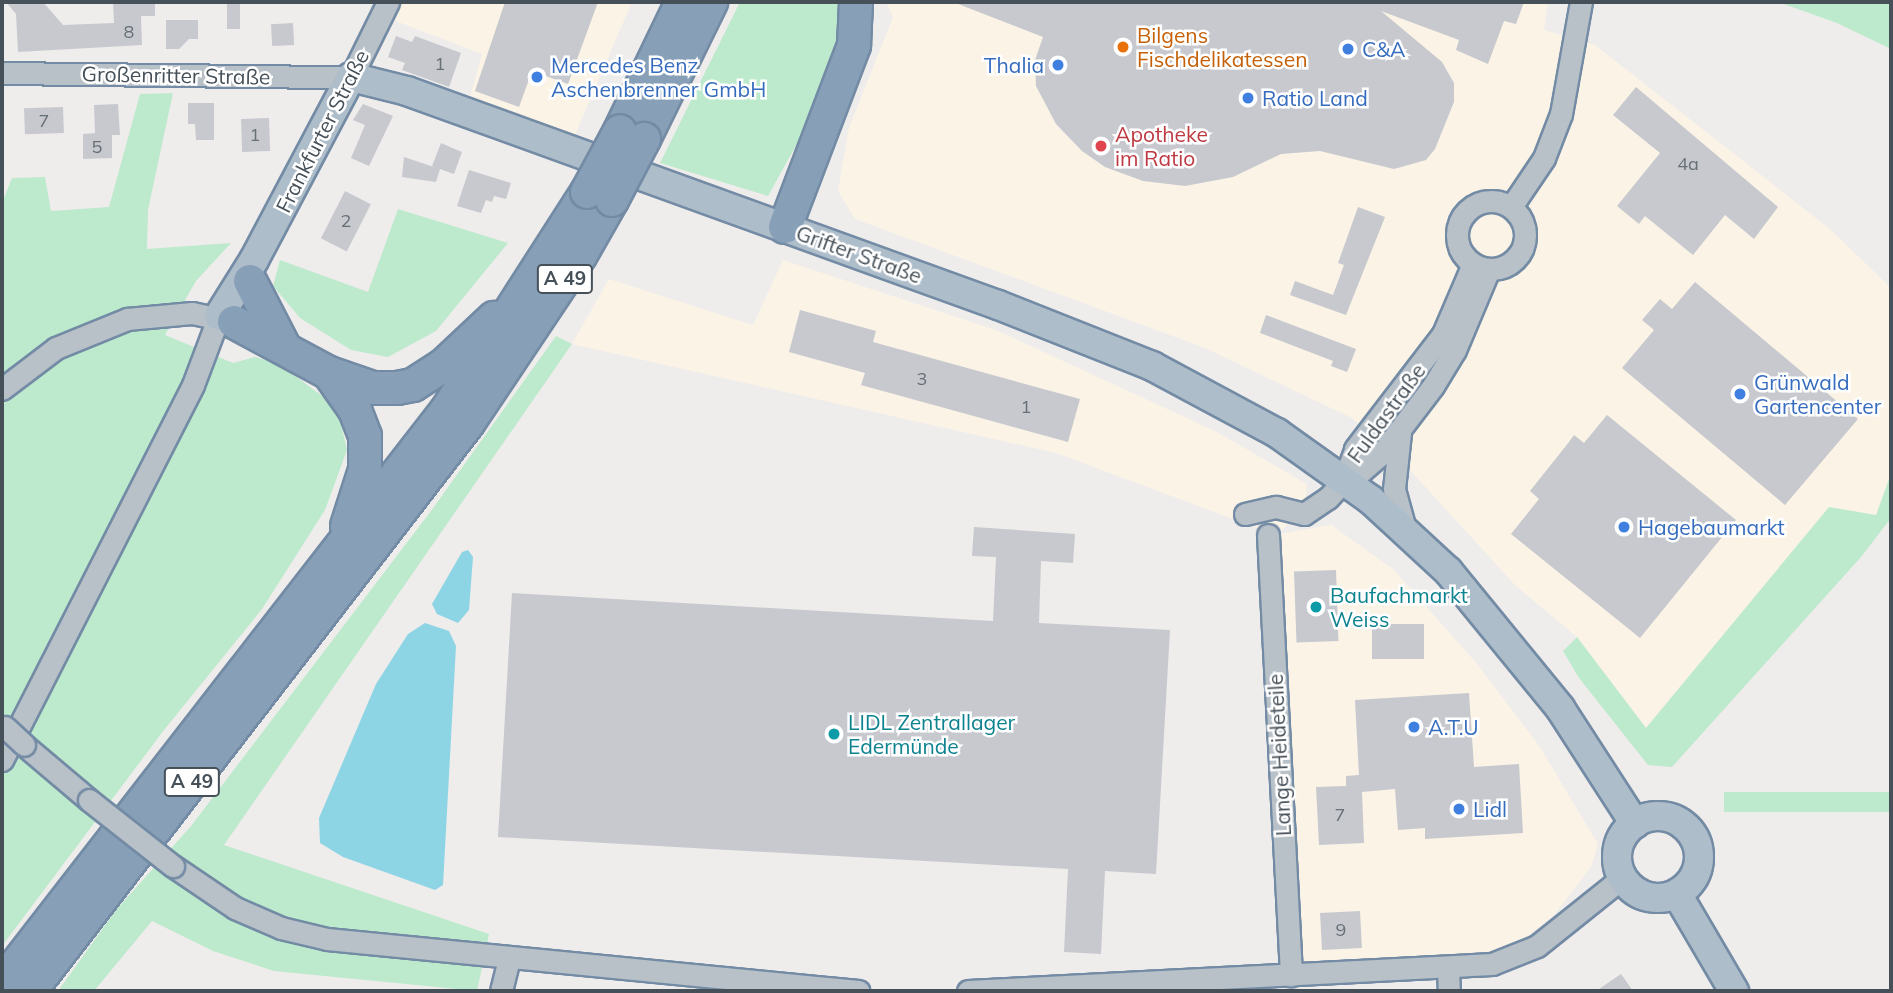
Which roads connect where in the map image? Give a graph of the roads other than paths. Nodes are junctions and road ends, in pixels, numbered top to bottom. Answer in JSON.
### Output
{"nodes":[{"id":1,"x":388,"y":2,"type":"edge"},
{"id":2,"x":682,"y":2,"type":"edge"},
{"id":3,"x":711,"y":2,"type":"edge"},
{"id":4,"x":725,"y":2,"type":"edge"},
{"id":5,"x":856,"y":2,"type":"edge"},
{"id":6,"x":1581,"y":2,"type":"edge"},
{"id":7,"x":686,"y":60,"type":"junction"},
{"id":8,"x":2,"y":73,"type":"edge"},
{"id":9,"x":351,"y":77,"type":"junction"},
{"id":10,"x":632,"y":135,"type":"junction"},
{"id":11,"x":600,"y":196,"type":"junction"},
{"id":12,"x":1511,"y":207,"type":"junction"},
{"id":13,"x":785,"y":226,"type":"junction"},
{"id":14,"x":1481,"y":266,"type":"junction"},
{"id":15,"x":252,"y":271,"type":"junction"},
{"id":16,"x":537,"y":275,"type":"junction"},
{"id":17,"x":227,"y":319,"type":"junction"},
{"id":18,"x":283,"y":345,"type":"junction"},
{"id":19,"x":329,"y":373,"type":"junction"},
{"id":20,"x":2,"y":389,"type":"edge"},
{"id":21,"x":1402,"y":427,"type":"junction"},
{"id":22,"x":1344,"y":480,"type":"junction"},
{"id":23,"x":1245,"y":514,"type":"dead end"},
{"id":24,"x":1405,"y":529,"type":"junction"},
{"id":25,"x":1268,"y":535,"type":"dead end"},
{"id":26,"x":328,"y":566,"type":"junction"},
{"id":27,"x":4,"y":725,"type":"edge"},
{"id":28,"x":2,"y":760,"type":"edge"},
{"id":29,"x":1634,"y":824,"type":"junction"},
{"id":30,"x":1623,"y":877,"type":"junction"},
{"id":31,"x":1677,"y":894,"type":"junction"},
{"id":32,"x":509,"y":958,"type":"junction"},
{"id":33,"x":1448,"y":967,"type":"junction"},
{"id":34,"x":1291,"y":975,"type":"junction"},
{"id":35,"x":2,"y":983,"type":"edge"},
{"id":36,"x":32,"y":991,"type":"edge"},
{"id":37,"x":501,"y":991,"type":"edge"},
{"id":38,"x":858,"y":991,"type":"edge"},
{"id":39,"x":968,"y":991,"type":"edge"},
{"id":40,"x":1449,"y":991,"type":"edge"},
{"id":41,"x":1734,"y":991,"type":"edge"}],
"edges":[{"from":1,"to":9,"type":"street","name":"Frankfurter Straße"},
{"from":2,"to":10,"type":"highway","number":"A 49"},
{"from":3,"to":7,"type":"highway","number":"A 49"},
{"from":4,"to":7,"type":"highway"},
{"from":5,"to":13,"type":"highway"},
{"from":6,"to":12,"type":"street"},
{"from":7,"to":10,"type":"highway","number":"A 49"},
{"from":8,"to":9,"type":"street","name":"Großenritter Straße"},
{"from":9,"to":13,"type":"main road","name":"Grifter Straße"},
{"from":9,"to":15,"type":"main road","name":"Frankfurter Straße"},
{"from":10,"to":11,"type":"highway","number":"A 49","bridge":true},
{"from":11,"to":16,"type":"highway","number":"A 49"},
{"from":11,"to":36,"type":"highway","number":"A 49"},
{"from":12,"to":14,"type":"street"},
{"from":12,"to":14,"type":"street"},
{"from":13,"to":22,"type":"main road","name":"Grifter Straße"},
{"from":14,"to":21,"type":"street","name":"Fuldastraße"},
{"from":14,"to":22,"type":"street","name":"Fuldastraße"},
{"from":15,"to":17,"type":"main road","name":"Frankfurter Straße"},
{"from":15,"to":18,"type":"highway"},
{"from":16,"to":19,"type":"highway"},
{"from":16,"to":26,"type":"highway","number":"A 49"},
{"from":17,"to":18,"type":"highway"},
{"from":17,"to":20,"type":"street"},
{"from":17,"to":28,"type":"street"},
{"from":18,"to":19,"type":"highway"},
{"from":19,"to":26,"type":"highway"},
{"from":21,"to":22,"type":"street","name":"Fuldastraße"},
{"from":21,"to":24,"type":"street"},
{"from":22,"to":23,"type":"street"},
{"from":22,"to":24,"type":"main road","name":"Grifter Straße"},
{"from":24,"to":29,"type":"main road","name":"Grifter Straße"},
{"from":25,"to":34,"type":"street","name":"Lange Heideteile"},
{"from":26,"to":35,"type":"highway","number":"A 49"},
{"from":27,"to":32,"type":"street","bridge":true},
{"from":29,"to":30,"type":"main road"},
{"from":29,"to":31,"type":"main road"},
{"from":30,"to":31,"type":"main road"},
{"from":30,"to":33,"type":"street"},
{"from":31,"to":41,"type":"main road"},
{"from":32,"to":37,"type":"street"},
{"from":32,"to":38,"type":"street"},
{"from":33,"to":34,"type":"street"},
{"from":33,"to":40,"type":"street"},
{"from":34,"to":39,"type":"street"}]}
